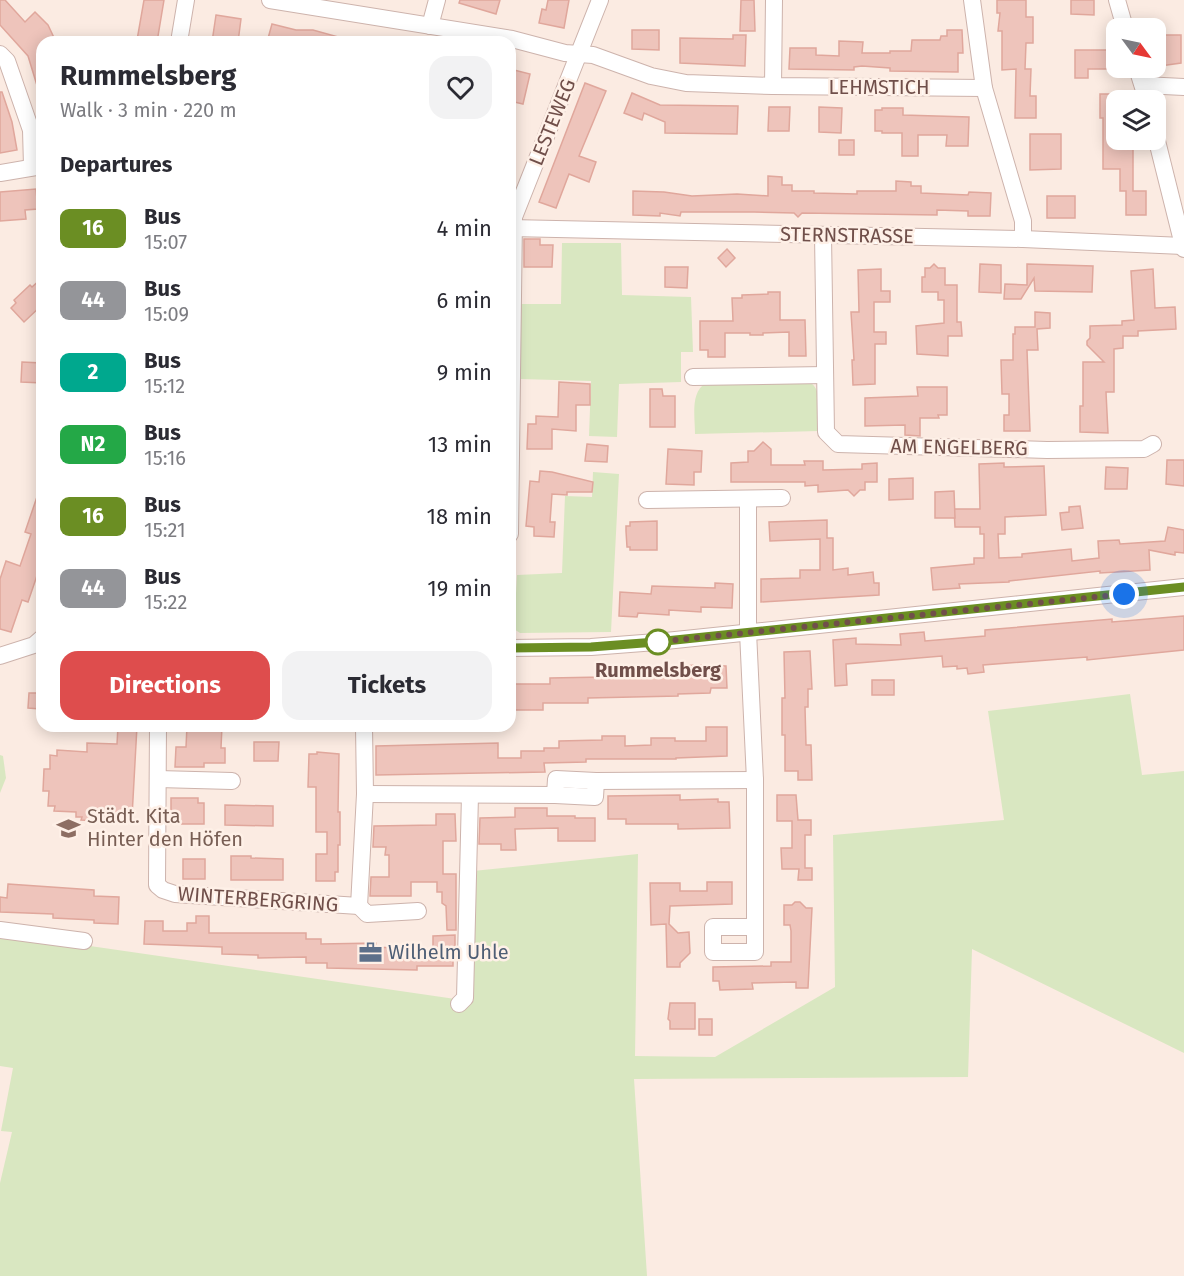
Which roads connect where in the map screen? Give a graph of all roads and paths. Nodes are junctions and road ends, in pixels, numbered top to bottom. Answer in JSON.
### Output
{"nodes":[{"id":1,"x":186,"y":0,"type":"edge"},
{"id":2,"x":270,"y":0,"type":"edge"},
{"id":3,"x":437,"y":0,"type":"edge"},
{"id":4,"x":600,"y":0,"type":"edge"},
{"id":5,"x":774,"y":0,"type":"edge"},
{"id":6,"x":972,"y":0,"type":"edge"},
{"id":7,"x":1117,"y":0,"type":"edge"},
{"id":8,"x":1122,"y":18,"type":"edge"},
{"id":9,"x":430,"y":26,"type":"junction"},
{"id":10,"x":180,"y":36,"type":"edge"},
{"id":11,"x":493,"y":36,"type":"edge"},
{"id":12,"x":516,"y":40,"type":"edge"},
{"id":13,"x":0,"y":54,"type":"edge"},
{"id":14,"x":579,"y":55,"type":"junction"},
{"id":15,"x":773,"y":86,"type":"junction"},
{"id":16,"x":1184,"y":87,"type":"edge"},
{"id":17,"x":984,"y":88,"type":"junction"},
{"id":18,"x":1164,"y":90,"type":"edge"},
{"id":19,"x":1160,"y":150,"type":"edge"},
{"id":20,"x":36,"y":160,"type":"edge"},
{"id":21,"x":36,"y":166,"type":"edge"},
{"id":22,"x":0,"y":173,"type":"edge"},
{"id":23,"x":516,"y":212,"type":"edge"},
{"id":24,"x":516,"y":228,"type":"edge"},
{"id":25,"x":1182,"y":228,"type":"edge"},
{"id":26,"x":823,"y":235,"type":"junction"},
{"id":27,"x":1023,"y":239,"type":"junction"},
{"id":28,"x":1184,"y":247,"type":"edge"},
{"id":29,"x":825,"y":375,"type":"junction"},
{"id":30,"x":693,"y":377,"type":"dead end"},
{"id":31,"x":1153,"y":444,"type":"dead end"},
{"id":32,"x":782,"y":498,"type":"dead end"},
{"id":33,"x":748,"y":499,"type":"junction"},
{"id":34,"x":647,"y":500,"type":"dead end"},
{"id":35,"x":1184,"y":587,"type":"edge"},
{"id":36,"x":748,"y":632,"type":"junction"},
{"id":37,"x":36,"y":643,"type":"edge"},
{"id":38,"x":516,"y":648,"type":"edge"},
{"id":39,"x":0,"y":656,"type":"edge"},
{"id":40,"x":158,"y":732,"type":"edge"},
{"id":41,"x":364,"y":732,"type":"edge"},
{"id":42,"x":158,"y":779,"type":"junction"},
{"id":43,"x":755,"y":780,"type":"junction"},
{"id":44,"x":232,"y":781,"type":"dead end"},
{"id":45,"x":365,"y":794,"type":"junction"},
{"id":46,"x":470,"y":795,"type":"junction"},
{"id":47,"x":359,"y":906,"type":"junction"},
{"id":48,"x":418,"y":911,"type":"dead end"},
{"id":49,"x":755,"y":927,"type":"dead end"},
{"id":50,"x":0,"y":930,"type":"edge"},
{"id":51,"x":84,"y":941,"type":"dead end"},
{"id":52,"x":459,"y":1004,"type":"dead end"}],
"edges":[{"from":1,"to":10,"type":"street"},
{"from":2,"to":9,"type":"street","name":"LEHMSTICH"},
{"from":3,"to":9,"type":"street"},
{"from":4,"to":14,"type":"street","name":"LESTEWEG"},
{"from":5,"to":15,"type":"street"},
{"from":6,"to":17,"type":"street"},
{"from":7,"to":8,"type":"street"},
{"from":9,"to":11,"type":"street","name":"LEHMSTICH"},
{"from":12,"to":14,"type":"street","name":"LEHMSTICH"},
{"from":13,"to":20,"type":"street"},
{"from":14,"to":15,"type":"street","name":"LEHMSTICH"},
{"from":14,"to":23,"type":"street","name":"LESTEWEG"},
{"from":15,"to":17,"type":"street","name":"LEHMSTICH"},
{"from":16,"to":18,"type":"street"},
{"from":17,"to":27,"type":"street"},
{"from":19,"to":25,"type":"street"},
{"from":21,"to":22,"type":"street"},
{"from":24,"to":26,"type":"street","name":"STERNSTRASSE"},
{"from":25,"to":28,"type":"street"},
{"from":26,"to":27,"type":"street","name":"STERNSTRASSE"},
{"from":26,"to":29,"type":"street","name":"AM ENGELBERG"},
{"from":27,"to":28,"type":"street","name":"STERNSTRASSE"},
{"from":29,"to":30,"type":"street"},
{"from":29,"to":31,"type":"street","name":"AM ENGELBERG"},
{"from":32,"to":33,"type":"street"},
{"from":33,"to":34,"type":"street"},
{"from":33,"to":36,"type":"street"},
{"from":35,"to":36,"type":"street"},
{"from":36,"to":38,"type":"street"},
{"from":36,"to":43,"type":"street"},
{"from":37,"to":39,"type":"street"},
{"from":40,"to":42,"type":"street","name":"WINTERBERGRING"},
{"from":41,"to":45,"type":"street","name":"WINTERBERGRING"},
{"from":42,"to":44,"type":"street"},
{"from":42,"to":47,"type":"street","name":"WINTERBERGRING"},
{"from":43,"to":46,"type":"street"},
{"from":43,"to":49,"type":"street"},
{"from":45,"to":46,"type":"street"},
{"from":45,"to":47,"type":"street","name":"WINTERBERGRING"},
{"from":46,"to":52,"type":"street"},
{"from":47,"to":48,"type":"street","name":"WINTERBERGRING"},
{"from":50,"to":51,"type":"street"}]}
